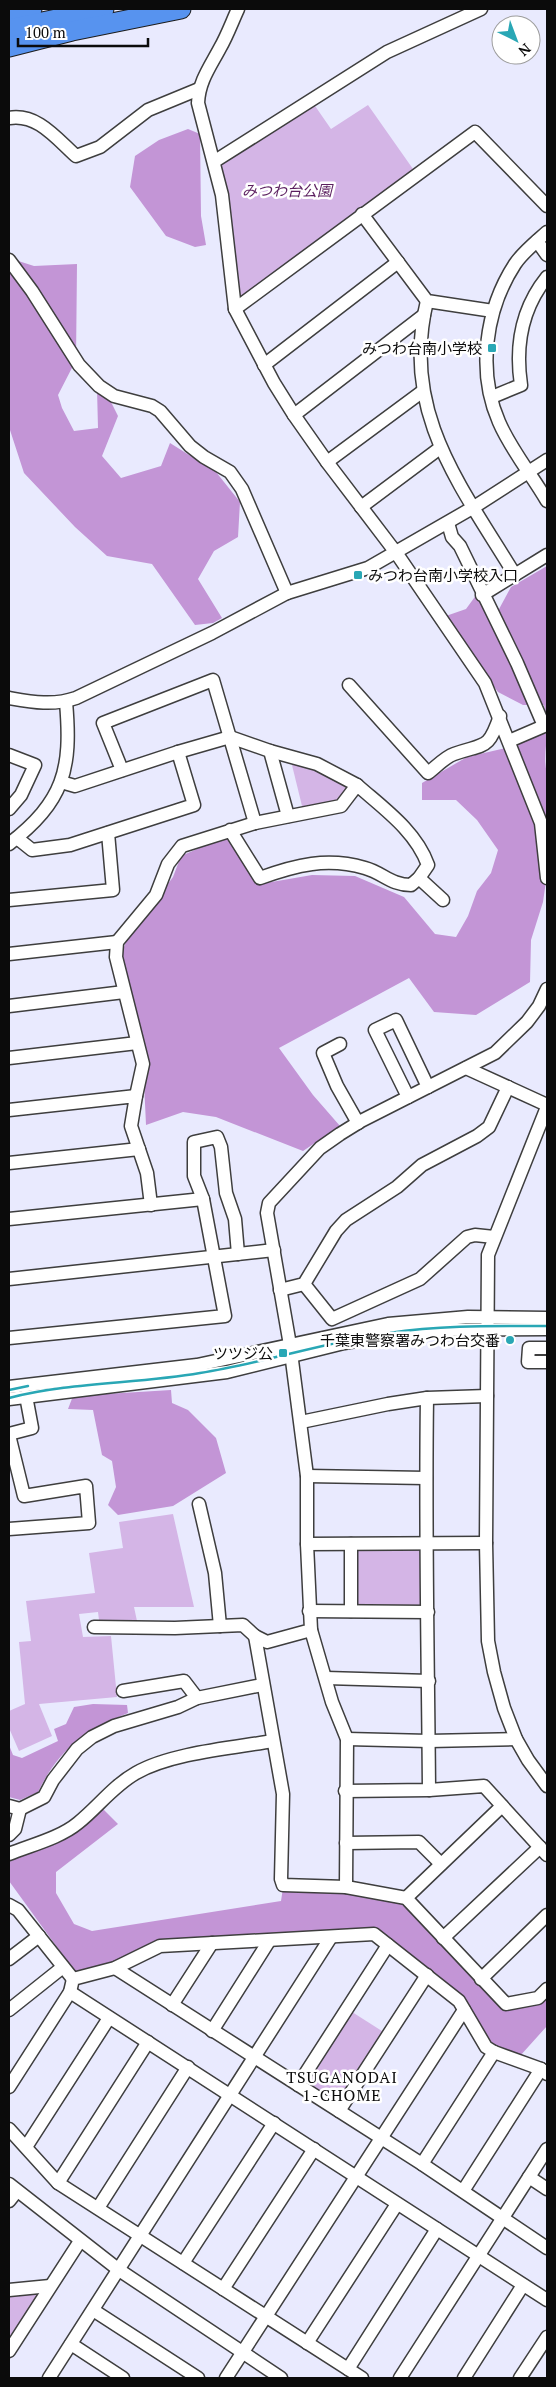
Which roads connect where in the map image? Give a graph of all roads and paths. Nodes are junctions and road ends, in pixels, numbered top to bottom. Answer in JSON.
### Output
{"nodes":[{"id":1,"x":16,"y":9,"type":"edge"},
{"id":2,"x":32,"y":9,"type":"edge"},
{"id":3,"x":104,"y":9,"type":"edge"},
{"id":4,"x":181,"y":9,"type":"edge"},
{"id":5,"x":238,"y":9,"type":"edge"},
{"id":6,"x":481,"y":9,"type":"edge"},
{"id":7,"x":9,"y":12,"type":"edge"},
{"id":8,"x":9,"y":30,"type":"edge"},
{"id":9,"x":9,"y":47,"type":"edge"},
{"id":10,"x":199,"y":89,"type":"junction"},
{"id":11,"x":9,"y":118,"type":"edge"},
{"id":12,"x":215,"y":161,"type":"junction"},
{"id":13,"x":547,"y":206,"type":"edge"},
{"id":14,"x":362,"y":214,"type":"junction"},
{"id":15,"x":547,"y":232,"type":"edge"},
{"id":16,"x":537,"y":241,"type":"junction"},
{"id":17,"x":547,"y":256,"type":"edge"},
{"id":18,"x":9,"y":260,"type":"edge"},
{"id":19,"x":398,"y":262,"type":"junction"},
{"id":20,"x":547,"y":277,"type":"edge"},
{"id":21,"x":427,"y":301,"type":"junction"},
{"id":22,"x":235,"y":309,"type":"junction"},
{"id":23,"x":493,"y":311,"type":"junction"},
{"id":24,"x":424,"y":314,"type":"junction"},
{"id":25,"x":264,"y":365,"type":"junction"},
{"id":26,"x":423,"y":391,"type":"junction"},
{"id":27,"x":492,"y":397,"type":"junction"},
{"id":28,"x":294,"y":415,"type":"junction"},
{"id":29,"x":440,"y":448,"type":"junction"},
{"id":30,"x":547,"y":460,"type":"edge"},
{"id":31,"x":327,"y":462,"type":"junction"},
{"id":32,"x":530,"y":472,"type":"junction"},
{"id":33,"x":547,"y":501,"type":"edge"},
{"id":34,"x":361,"y":507,"type":"junction"},
{"id":35,"x":474,"y":508,"type":"junction"},
{"id":36,"x":448,"y":523,"type":"junction"},
{"id":37,"x":397,"y":554,"type":"junction"},
{"id":38,"x":547,"y":555,"type":"edge"},
{"id":39,"x":515,"y":575,"type":"junction"},
{"id":40,"x":287,"y":593,"type":"junction"},
{"id":41,"x":482,"y":595,"type":"junction"},
{"id":42,"x":349,"y":685,"type":"dead end"},
{"id":43,"x":9,"y":698,"type":"edge"},
{"id":44,"x":66,"y":702,"type":"junction"},
{"id":45,"x":500,"y":716,"type":"junction"},
{"id":46,"x":230,"y":737,"type":"junction"},
{"id":47,"x":509,"y":741,"type":"junction"},
{"id":48,"x":270,"y":751,"type":"junction"},
{"id":49,"x":178,"y":752,"type":"junction"},
{"id":50,"x":9,"y":755,"type":"edge"},
{"id":51,"x":122,"y":770,"type":"junction"},
{"id":52,"x":61,"y":782,"type":"junction"},
{"id":53,"x":357,"y":785,"type":"junction"},
{"id":54,"x":9,"y":809,"type":"edge"},
{"id":55,"x":288,"y":816,"type":"junction"},
{"id":56,"x":255,"y":823,"type":"junction"},
{"id":57,"x":230,"y":830,"type":"junction"},
{"id":58,"x":108,"y":833,"type":"junction"},
{"id":59,"x":13,"y":841,"type":"edge"},
{"id":60,"x":546,"y":842,"type":"edge"},
{"id":61,"x":419,"y":878,"type":"junction"},
{"id":62,"x":547,"y":878,"type":"edge"},
{"id":63,"x":9,"y":900,"type":"edge"},
{"id":64,"x":442,"y":900,"type":"dead end"},
{"id":65,"x":117,"y":942,"type":"junction"},
{"id":66,"x":9,"y":954,"type":"edge"},
{"id":67,"x":547,"y":989,"type":"edge"},
{"id":68,"x":124,"y":992,"type":"junction"},
{"id":69,"x":9,"y":1006,"type":"edge"},
{"id":70,"x":138,"y":1043,"type":"junction"},
{"id":71,"x":340,"y":1044,"type":"dead end"},
{"id":72,"x":9,"y":1058,"type":"edge"},
{"id":73,"x":466,"y":1068,"type":"junction"},
{"id":74,"x":428,"y":1087,"type":"junction"},
{"id":75,"x":508,"y":1087,"type":"junction"},
{"id":76,"x":136,"y":1096,"type":"junction"},
{"id":77,"x":408,"y":1097,"type":"junction"},
{"id":78,"x":547,"y":1106,"type":"edge"},
{"id":79,"x":9,"y":1110,"type":"edge"},
{"id":80,"x":358,"y":1123,"type":"junction"},
{"id":81,"x":138,"y":1149,"type":"junction"},
{"id":82,"x":9,"y":1163,"type":"edge"},
{"id":83,"x":203,"y":1199,"type":"junction"},
{"id":84,"x":151,"y":1205,"type":"junction"},
{"id":85,"x":9,"y":1219,"type":"edge"},
{"id":86,"x":494,"y":1237,"type":"junction"},
{"id":87,"x":274,"y":1250,"type":"junction"},
{"id":88,"x":238,"y":1254,"type":"junction"},
{"id":89,"x":214,"y":1257,"type":"junction"},
{"id":90,"x":9,"y":1279,"type":"edge"},
{"id":91,"x":304,"y":1284,"type":"junction"},
{"id":92,"x":280,"y":1290,"type":"junction"},
{"id":93,"x":547,"y":1318,"type":"edge"},
{"id":94,"x":487,"y":1323,"type":"junction"},
{"id":95,"x":547,"y":1329,"type":"edge"},
{"id":96,"x":9,"y":1338,"type":"edge"},
{"id":97,"x":547,"y":1348,"type":"edge"},
{"id":98,"x":290,"y":1351,"type":"junction"},
{"id":99,"x":547,"y":1362,"type":"edge"},
{"id":100,"x":9,"y":1388,"type":"edge"},
{"id":101,"x":26,"y":1396,"type":"junction"},
{"id":102,"x":488,"y":1396,"type":"junction"},
{"id":103,"x":427,"y":1398,"type":"junction"},
{"id":104,"x":9,"y":1399,"type":"edge"},
{"id":105,"x":301,"y":1422,"type":"junction"},
{"id":106,"x":9,"y":1434,"type":"edge"},
{"id":107,"x":307,"y":1476,"type":"junction"},
{"id":108,"x":426,"y":1478,"type":"junction"},
{"id":109,"x":200,"y":1504,"type":"dead end"},
{"id":110,"x":9,"y":1529,"type":"edge"},
{"id":111,"x":486,"y":1543,"type":"junction"},
{"id":112,"x":307,"y":1544,"type":"junction"},
{"id":113,"x":351,"y":1544,"type":"junction"},
{"id":114,"x":425,"y":1544,"type":"junction"},
{"id":115,"x":309,"y":1611,"type":"junction"},
{"id":116,"x":351,"y":1611,"type":"junction"},
{"id":117,"x":428,"y":1612,"type":"junction"},
{"id":118,"x":220,"y":1626,"type":"junction"},
{"id":119,"x":94,"y":1627,"type":"dead end"},
{"id":120,"x":311,"y":1630,"type":"junction"},
{"id":121,"x":255,"y":1636,"type":"junction"},
{"id":122,"x":326,"y":1678,"type":"junction"},
{"id":123,"x":429,"y":1681,"type":"junction"},
{"id":124,"x":262,"y":1684,"type":"junction"},
{"id":125,"x":123,"y":1691,"type":"dead end"},
{"id":126,"x":197,"y":1698,"type":"junction"},
{"id":127,"x":347,"y":1739,"type":"junction"},
{"id":128,"x":516,"y":1739,"type":"junction"},
{"id":129,"x":273,"y":1741,"type":"junction"},
{"id":130,"x":429,"y":1741,"type":"junction"},
{"id":131,"x":547,"y":1786,"type":"edge"},
{"id":132,"x":429,"y":1790,"type":"junction"},
{"id":133,"x":345,"y":1791,"type":"junction"},
{"id":134,"x":502,"y":1806,"type":"junction"},
{"id":135,"x":14,"y":1807,"type":"edge"},
{"id":136,"x":9,"y":1835,"type":"edge"},
{"id":137,"x":346,"y":1843,"type":"junction"},
{"id":138,"x":544,"y":1851,"type":"edge"},
{"id":139,"x":9,"y":1854,"type":"edge"},
{"id":140,"x":441,"y":1864,"type":"junction"},
{"id":141,"x":346,"y":1887,"type":"junction"},
{"id":142,"x":406,"y":1898,"type":"junction"},
{"id":143,"x":9,"y":1906,"type":"edge"},
{"id":144,"x":547,"y":1915,"type":"edge"},
{"id":145,"x":39,"y":1936,"type":"junction"},
{"id":146,"x":331,"y":1937,"type":"junction"},
{"id":147,"x":443,"y":1938,"type":"junction"},
{"id":148,"x":269,"y":1941,"type":"junction"},
{"id":149,"x":212,"y":1944,"type":"junction"},
{"id":150,"x":388,"y":1945,"type":"junction"},
{"id":151,"x":9,"y":1959,"type":"edge"},
{"id":152,"x":63,"y":1967,"type":"junction"},
{"id":153,"x":115,"y":1968,"type":"junction"},
{"id":154,"x":426,"y":1975,"type":"junction"},
{"id":155,"x":73,"y":1979,"type":"junction"},
{"id":156,"x":481,"y":1979,"type":"junction"},
{"id":157,"x":547,"y":1989,"type":"edge"},
{"id":158,"x":70,"y":1992,"type":"junction"},
{"id":159,"x":172,"y":2005,"type":"junction"},
{"id":160,"x":9,"y":2010,"type":"edge"},
{"id":161,"x":464,"y":2010,"type":"junction"},
{"id":162,"x":109,"y":2018,"type":"junction"},
{"id":163,"x":212,"y":2031,"type":"junction"},
{"id":164,"x":148,"y":2042,"type":"junction"},
{"id":165,"x":494,"y":2052,"type":"junction"},
{"id":166,"x":254,"y":2058,"type":"junction"},
{"id":167,"x":188,"y":2068,"type":"junction"},
{"id":168,"x":544,"y":2071,"type":"edge"},
{"id":169,"x":298,"y":2085,"type":"junction"},
{"id":170,"x":9,"y":2087,"type":"edge"},
{"id":171,"x":231,"y":2096,"type":"junction"},
{"id":172,"x":339,"y":2112,"type":"junction"},
{"id":173,"x":274,"y":2123,"type":"junction"},
{"id":174,"x":9,"y":2128,"type":"edge"},
{"id":175,"x":380,"y":2138,"type":"junction"},
{"id":176,"x":26,"y":2147,"type":"junction"},
{"id":177,"x":314,"y":2149,"type":"junction"},
{"id":178,"x":547,"y":2149,"type":"edge"},
{"id":179,"x":422,"y":2164,"type":"junction"},
{"id":180,"x":356,"y":2176,"type":"junction"},
{"id":181,"x":529,"y":2177,"type":"junction"},
{"id":182,"x":58,"y":2183,"type":"junction"},
{"id":183,"x":13,"y":2188,"type":"edge"},
{"id":184,"x":547,"y":2189,"type":"edge"},
{"id":185,"x":463,"y":2191,"type":"junction"},
{"id":186,"x":9,"y":2201,"type":"edge"},
{"id":187,"x":397,"y":2204,"type":"junction"},
{"id":188,"x":98,"y":2208,"type":"junction"},
{"id":189,"x":502,"y":2219,"type":"junction"},
{"id":190,"x":437,"y":2229,"type":"junction"},
{"id":191,"x":141,"y":2236,"type":"junction"},
{"id":192,"x":80,"y":2241,"type":"junction"},
{"id":193,"x":547,"y":2248,"type":"edge"},
{"id":194,"x":478,"y":2256,"type":"junction"},
{"id":195,"x":184,"y":2263,"type":"junction"},
{"id":196,"x":119,"y":2270,"type":"junction"},
{"id":197,"x":523,"y":2284,"type":"junction"},
{"id":198,"x":50,"y":2286,"type":"junction"},
{"id":199,"x":224,"y":2289,"type":"junction"},
{"id":200,"x":9,"y":2290,"type":"edge"},
{"id":201,"x":547,"y":2300,"type":"edge"},
{"id":202,"x":92,"y":2310,"type":"junction"},
{"id":203,"x":266,"y":2316,"type":"junction"},
{"id":204,"x":547,"y":2337,"type":"edge"},
{"id":205,"x":307,"y":2343,"type":"junction"},
{"id":206,"x":71,"y":2344,"type":"junction"},
{"id":207,"x":9,"y":2351,"type":"edge"},
{"id":208,"x":242,"y":2353,"type":"junction"},
{"id":209,"x":348,"y":2369,"type":"junction"},
{"id":210,"x":49,"y":2378,"type":"edge"},
{"id":211,"x":123,"y":2378,"type":"edge"},
{"id":212,"x":198,"y":2378,"type":"edge"},
{"id":213,"x":226,"y":2378,"type":"edge"},
{"id":214,"x":281,"y":2378,"type":"edge"},
{"id":215,"x":362,"y":2378,"type":"edge"},
{"id":216,"x":400,"y":2378,"type":"edge"},
{"id":217,"x":464,"y":2378,"type":"edge"},
{"id":218,"x":520,"y":2378,"type":"edge"}],
"edges":[{"from":1,"to":7,"type":"highway"},
{"from":2,"to":7,"type":"highway"},
{"from":3,"to":8,"type":"highway"},
{"from":4,"to":9,"type":"highway"},
{"from":5,"to":10,"type":"street"},
{"from":6,"to":12,"type":"street"},
{"from":10,"to":11,"type":"street"},
{"from":10,"to":12,"type":"street"},
{"from":12,"to":22,"type":"street"},
{"from":13,"to":14,"type":"street"},
{"from":14,"to":19,"type":"street"},
{"from":14,"to":22,"type":"street"},
{"from":15,"to":16,"type":"street"},
{"from":16,"to":17,"type":"street"},
{"from":16,"to":23,"type":"street"},
{"from":18,"to":40,"type":"street"},
{"from":19,"to":21,"type":"street"},
{"from":19,"to":25,"type":"street"},
{"from":20,"to":27,"type":"street"},
{"from":21,"to":23,"type":"street"},
{"from":21,"to":24,"type":"street"},
{"from":22,"to":25,"type":"street"},
{"from":23,"to":27,"type":"street"},
{"from":24,"to":26,"type":"street"},
{"from":24,"to":28,"type":"street"},
{"from":25,"to":28,"type":"street"},
{"from":26,"to":29,"type":"street"},
{"from":26,"to":31,"type":"street"},
{"from":27,"to":32,"type":"street"},
{"from":28,"to":31,"type":"street"},
{"from":29,"to":34,"type":"street"},
{"from":29,"to":35,"type":"street"},
{"from":30,"to":32,"type":"street"},
{"from":31,"to":34,"type":"street"},
{"from":32,"to":33,"type":"street"},
{"from":32,"to":35,"type":"street"},
{"from":34,"to":37,"type":"street"},
{"from":35,"to":36,"type":"street"},
{"from":35,"to":39,"type":"street"},
{"from":36,"to":37,"type":"street"},
{"from":36,"to":41,"type":"street"},
{"from":37,"to":40,"type":"street"},
{"from":37,"to":45,"type":"street"},
{"from":38,"to":39,"type":"street"},
{"from":39,"to":41,"type":"street"},
{"from":40,"to":44,"type":"street"},
{"from":41,"to":47,"type":"street"},
{"from":42,"to":45,"type":"street"},
{"from":43,"to":44,"type":"street"},
{"from":44,"to":52,"type":"street"},
{"from":45,"to":47,"type":"street"},
{"from":46,"to":48,"type":"street"},
{"from":46,"to":49,"type":"street"},
{"from":46,"to":51,"type":"street"},
{"from":46,"to":56,"type":"street"},
{"from":47,"to":60,"type":"street"},
{"from":48,"to":53,"type":"street"},
{"from":48,"to":55,"type":"street"},
{"from":49,"to":51,"type":"street"},
{"from":49,"to":58,"type":"street"},
{"from":50,"to":54,"type":"street"},
{"from":51,"to":52,"type":"street"},
{"from":52,"to":59,"type":"street"},
{"from":53,"to":55,"type":"street"},
{"from":53,"to":61,"type":"street"},
{"from":55,"to":56,"type":"street"},
{"from":56,"to":57,"type":"street"},
{"from":57,"to":61,"type":"street"},
{"from":57,"to":65,"type":"street"},
{"from":58,"to":59,"type":"street"},
{"from":58,"to":63,"type":"street"},
{"from":60,"to":62,"type":"street"},
{"from":61,"to":64,"type":"street"},
{"from":65,"to":66,"type":"street"},
{"from":65,"to":68,"type":"street"},
{"from":67,"to":73,"type":"street"},
{"from":68,"to":69,"type":"street"},
{"from":68,"to":70,"type":"street"},
{"from":70,"to":72,"type":"street"},
{"from":70,"to":76,"type":"street"},
{"from":71,"to":80,"type":"street"},
{"from":73,"to":74,"type":"street"},
{"from":73,"to":75,"type":"street"},
{"from":74,"to":77,"type":"street"},
{"from":74,"to":77,"type":"street"},
{"from":75,"to":78,"type":"street"},
{"from":75,"to":91,"type":"street"},
{"from":76,"to":79,"type":"street"},
{"from":76,"to":81,"type":"street"},
{"from":77,"to":80,"type":"street"},
{"from":78,"to":86,"type":"street"},
{"from":80,"to":87,"type":"street"},
{"from":81,"to":82,"type":"street"},
{"from":81,"to":84,"type":"street"},
{"from":83,"to":84,"type":"street"},
{"from":83,"to":88,"type":"street"},
{"from":83,"to":89,"type":"street"},
{"from":84,"to":85,"type":"street"},
{"from":86,"to":91,"type":"street"},
{"from":86,"to":94,"type":"street"},
{"from":87,"to":88,"type":"street"},
{"from":87,"to":92,"type":"street"},
{"from":88,"to":89,"type":"street"},
{"from":89,"to":90,"type":"street"},
{"from":89,"to":96,"type":"street"},
{"from":91,"to":92,"type":"street"},
{"from":92,"to":98,"type":"street"},
{"from":93,"to":94,"type":"street"},
{"from":94,"to":95,"type":"street"},
{"from":94,"to":98,"type":"street"},
{"from":94,"to":102,"type":"street"},
{"from":97,"to":99,"type":"street"},
{"from":98,"to":100,"type":"street"},
{"from":98,"to":101,"type":"street"},
{"from":98,"to":105,"type":"street"},
{"from":101,"to":104,"type":"street"},
{"from":101,"to":106,"type":"street"},
{"from":102,"to":103,"type":"street"},
{"from":102,"to":111,"type":"street"},
{"from":103,"to":105,"type":"street"},
{"from":103,"to":108,"type":"street"},
{"from":105,"to":107,"type":"street"},
{"from":106,"to":110,"type":"street"},
{"from":107,"to":108,"type":"street"},
{"from":107,"to":112,"type":"street"},
{"from":108,"to":114,"type":"street"},
{"from":109,"to":118,"type":"street"},
{"from":111,"to":114,"type":"street"},
{"from":111,"to":128,"type":"street"},
{"from":112,"to":113,"type":"street"},
{"from":112,"to":115,"type":"street"},
{"from":113,"to":114,"type":"street"},
{"from":113,"to":116,"type":"street"},
{"from":114,"to":117,"type":"street"},
{"from":115,"to":116,"type":"street"},
{"from":115,"to":120,"type":"street"},
{"from":116,"to":117,"type":"street"},
{"from":117,"to":123,"type":"street"},
{"from":118,"to":119,"type":"street"},
{"from":118,"to":121,"type":"street"},
{"from":120,"to":121,"type":"street"},
{"from":120,"to":122,"type":"street"},
{"from":121,"to":124,"type":"street"},
{"from":122,"to":123,"type":"street"},
{"from":122,"to":127,"type":"street"},
{"from":123,"to":130,"type":"street"},
{"from":124,"to":126,"type":"street"},
{"from":124,"to":129,"type":"street"},
{"from":125,"to":126,"type":"street"},
{"from":126,"to":135,"type":"street"},
{"from":127,"to":130,"type":"street"},
{"from":127,"to":133,"type":"street"},
{"from":128,"to":130,"type":"street"},
{"from":128,"to":131,"type":"street"},
{"from":129,"to":139,"type":"street"},
{"from":129,"to":141,"type":"street"},
{"from":130,"to":132,"type":"street"},
{"from":132,"to":133,"type":"street"},
{"from":132,"to":134,"type":"street"},
{"from":133,"to":137,"type":"street"},
{"from":134,"to":138,"type":"street"},
{"from":134,"to":140,"type":"street"},
{"from":135,"to":136,"type":"street"},
{"from":137,"to":140,"type":"street"},
{"from":137,"to":141,"type":"street"},
{"from":138,"to":147,"type":"street"},
{"from":140,"to":142,"type":"street"},
{"from":141,"to":142,"type":"street"},
{"from":142,"to":147,"type":"street"},
{"from":143,"to":145,"type":"street"},
{"from":144,"to":156,"type":"street"},
{"from":145,"to":151,"type":"street"},
{"from":145,"to":152,"type":"street"},
{"from":146,"to":148,"type":"street"},
{"from":146,"to":150,"type":"street"},
{"from":146,"to":166,"type":"street"},
{"from":147,"to":156,"type":"street"},
{"from":148,"to":149,"type":"street"},
{"from":148,"to":163,"type":"street"},
{"from":149,"to":153,"type":"street"},
{"from":149,"to":159,"type":"street"},
{"from":150,"to":154,"type":"street"},
{"from":150,"to":169,"type":"street"},
{"from":152,"to":155,"type":"street"},
{"from":152,"to":160,"type":"street"},
{"from":153,"to":155,"type":"street"},
{"from":153,"to":159,"type":"street"},
{"from":154,"to":161,"type":"street"},
{"from":154,"to":172,"type":"street"},
{"from":155,"to":158,"type":"street"},
{"from":156,"to":157,"type":"street"},
{"from":158,"to":162,"type":"street"},
{"from":158,"to":170,"type":"street"},
{"from":159,"to":163,"type":"street"},
{"from":161,"to":165,"type":"street"},
{"from":161,"to":175,"type":"street"},
{"from":162,"to":164,"type":"street"},
{"from":162,"to":176,"type":"street"},
{"from":163,"to":166,"type":"street"},
{"from":164,"to":167,"type":"street"},
{"from":164,"to":182,"type":"street"},
{"from":165,"to":168,"type":"street"},
{"from":165,"to":179,"type":"street"},
{"from":166,"to":169,"type":"street"},
{"from":166,"to":171,"type":"street"},
{"from":167,"to":171,"type":"street"},
{"from":167,"to":188,"type":"street"},
{"from":168,"to":185,"type":"street"},
{"from":169,"to":172,"type":"street"},
{"from":171,"to":173,"type":"street"},
{"from":171,"to":191,"type":"street"},
{"from":172,"to":175,"type":"street"},
{"from":173,"to":177,"type":"street"},
{"from":173,"to":195,"type":"street"},
{"from":174,"to":176,"type":"street"},
{"from":175,"to":179,"type":"street"},
{"from":175,"to":180,"type":"street"},
{"from":176,"to":182,"type":"street"},
{"from":177,"to":180,"type":"street"},
{"from":177,"to":199,"type":"street"},
{"from":178,"to":181,"type":"street"},
{"from":179,"to":185,"type":"street"},
{"from":180,"to":187,"type":"street"},
{"from":180,"to":203,"type":"street"},
{"from":181,"to":184,"type":"street"},
{"from":181,"to":189,"type":"street"},
{"from":182,"to":188,"type":"street"},
{"from":183,"to":186,"type":"street"},
{"from":183,"to":192,"type":"street"},
{"from":185,"to":189,"type":"street"},
{"from":187,"to":190,"type":"street"},
{"from":187,"to":205,"type":"street"},
{"from":188,"to":191,"type":"street"},
{"from":189,"to":193,"type":"street"},
{"from":189,"to":194,"type":"street"},
{"from":190,"to":194,"type":"street"},
{"from":190,"to":209,"type":"street"},
{"from":191,"to":195,"type":"street"},
{"from":191,"to":196,"type":"street"},
{"from":192,"to":196,"type":"street"},
{"from":192,"to":198,"type":"street"},
{"from":194,"to":197,"type":"street"},
{"from":194,"to":216,"type":"street"},
{"from":195,"to":199,"type":"street"},
{"from":196,"to":202,"type":"street"},
{"from":196,"to":208,"type":"street"},
{"from":197,"to":201,"type":"street"},
{"from":197,"to":217,"type":"street"},
{"from":198,"to":200,"type":"street"},
{"from":198,"to":207,"type":"street"},
{"from":199,"to":203,"type":"street"},
{"from":202,"to":206,"type":"street"},
{"from":202,"to":212,"type":"street"},
{"from":203,"to":205,"type":"street"},
{"from":203,"to":208,"type":"street"},
{"from":204,"to":218,"type":"street"},
{"from":205,"to":209,"type":"street"},
{"from":206,"to":210,"type":"street"},
{"from":206,"to":211,"type":"street"},
{"from":208,"to":213,"type":"street"},
{"from":208,"to":214,"type":"street"},
{"from":209,"to":215,"type":"street"}]}
